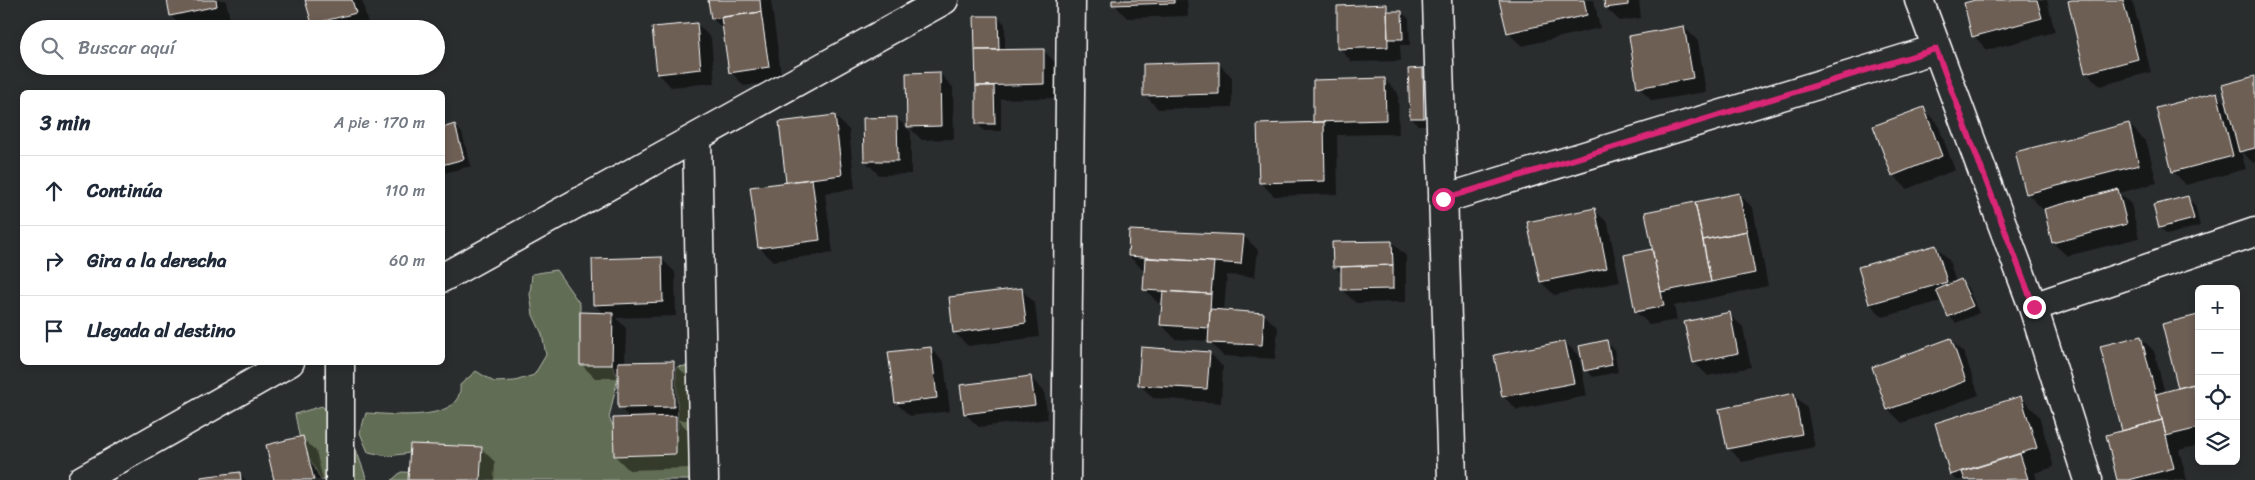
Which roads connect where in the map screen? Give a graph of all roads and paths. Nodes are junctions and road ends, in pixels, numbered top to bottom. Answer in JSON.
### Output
{"nodes":[{"id":1,"x":944,"y":0,"type":"edge"},
{"id":2,"x":1071,"y":0,"type":"edge"},
{"id":3,"x":1437,"y":0,"type":"edge"},
{"id":4,"x":1919,"y":0,"type":"edge"},
{"id":5,"x":1936,"y":49,"type":"junction"},
{"id":6,"x":697,"y":137,"type":"junction"},
{"id":7,"x":1443,"y":199,"type":"junction"},
{"id":8,"x":2255,"y":232,"type":"edge"},
{"id":9,"x":445,"y":276,"type":"edge"},
{"id":10,"x":2034,"y":307,"type":"junction"},
{"id":11,"x":285,"y":365,"type":"edge"},
{"id":12,"x":340,"y":365,"type":"edge"},
{"id":13,"x":82,"y":480,"type":"edge"},
{"id":14,"x":340,"y":480,"type":"edge"},
{"id":15,"x":704,"y":480,"type":"edge"},
{"id":16,"x":1066,"y":480,"type":"edge"},
{"id":17,"x":1452,"y":480,"type":"edge"},
{"id":18,"x":2088,"y":480,"type":"edge"}],
"edges":[{"from":1,"to":6,"type":"street"},
{"from":2,"to":16,"type":"street"},
{"from":3,"to":7,"type":"street"},
{"from":4,"to":5,"type":"street"},
{"from":5,"to":7,"type":"street"},
{"from":5,"to":10,"type":"street"},
{"from":6,"to":9,"type":"street"},
{"from":6,"to":15,"type":"street"},
{"from":7,"to":17,"type":"street"},
{"from":8,"to":10,"type":"street"},
{"from":10,"to":18,"type":"street"},
{"from":11,"to":13,"type":"street"},
{"from":12,"to":14,"type":"street"}]}
